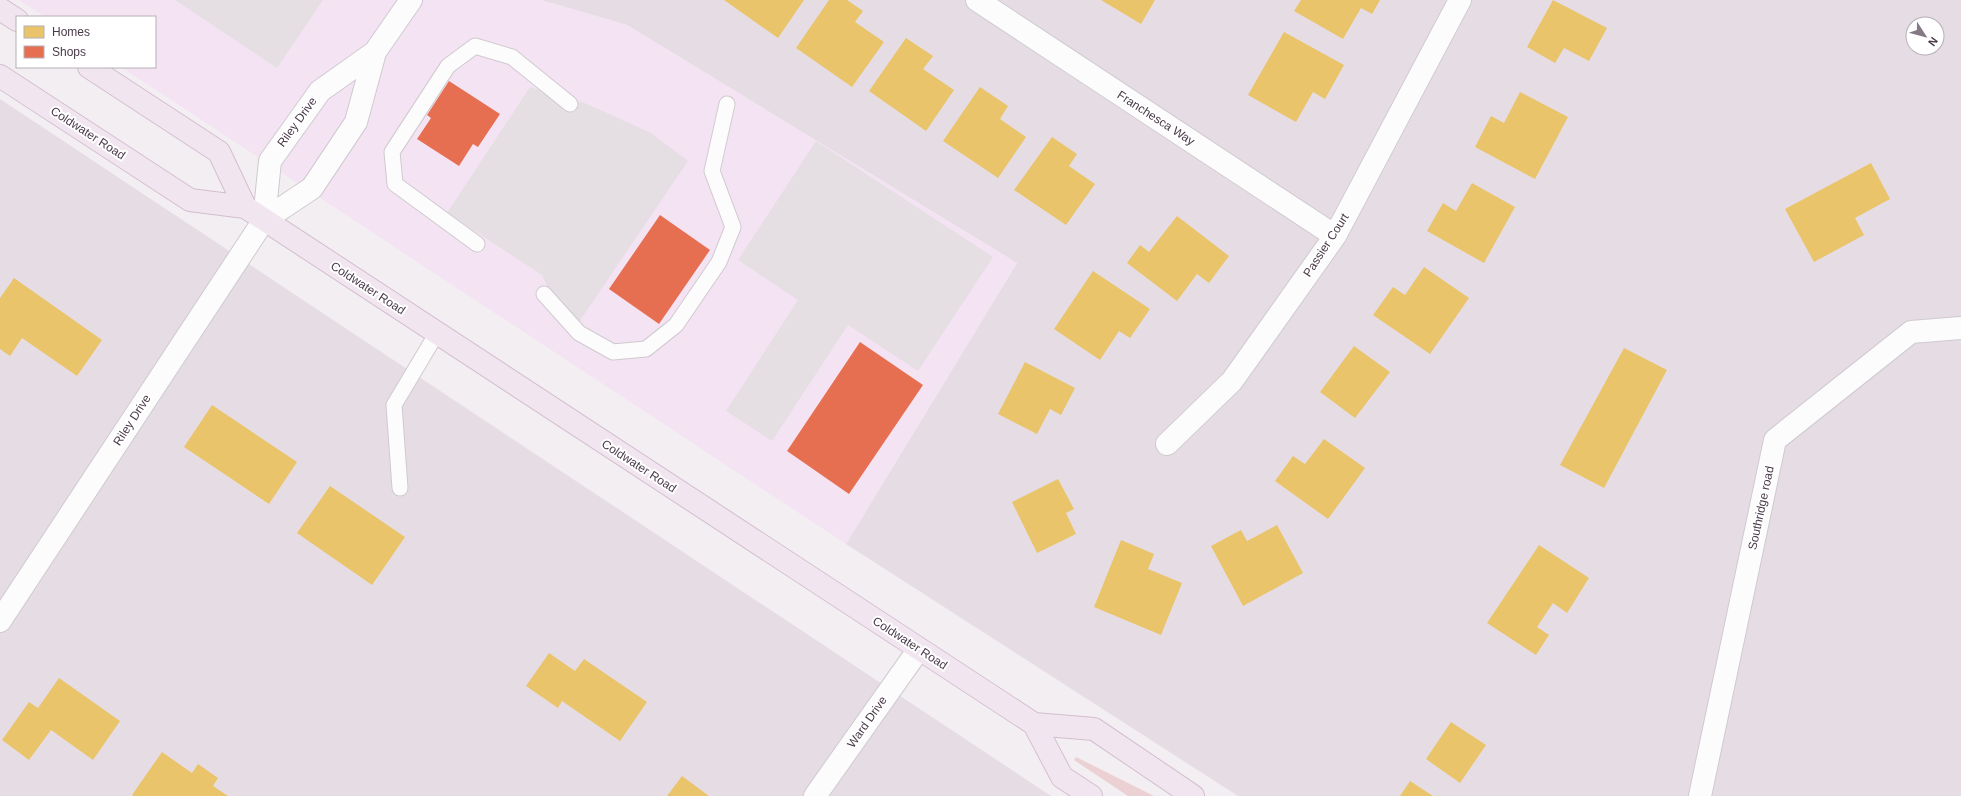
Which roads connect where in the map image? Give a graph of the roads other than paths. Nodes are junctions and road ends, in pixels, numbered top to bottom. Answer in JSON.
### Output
{"nodes":[{"id":1,"x":412,"y":0,"type":"edge"},
{"id":2,"x":976,"y":0,"type":"edge"},
{"id":3,"x":1460,"y":0,"type":"edge"},
{"id":4,"x":998,"y":6,"type":"edge"},
{"id":5,"x":0,"y":9,"type":"edge"},
{"id":6,"x":16,"y":19,"type":"edge"},
{"id":7,"x":375,"y":52,"type":"junction"},
{"id":8,"x":91,"y":68,"type":"edge"},
{"id":9,"x":0,"y":76,"type":"edge"},
{"id":10,"x":570,"y":104,"type":"dead end"},
{"id":11,"x":727,"y":104,"type":"dead end"},
{"id":12,"x":245,"y":207,"type":"junction"},
{"id":13,"x":264,"y":220,"type":"junction"},
{"id":14,"x":1335,"y":236,"type":"junction"},
{"id":15,"x":478,"y":244,"type":"dead end"},
{"id":16,"x":544,"y":294,"type":"dead end"},
{"id":17,"x":1961,"y":328,"type":"edge"},
{"id":18,"x":437,"y":333,"type":"junction"},
{"id":19,"x":1167,"y":444,"type":"dead end"},
{"id":20,"x":400,"y":488,"type":"dead end"},
{"id":21,"x":0,"y":621,"type":"edge"},
{"id":22,"x":919,"y":649,"type":"junction"},
{"id":23,"x":1034,"y":724,"type":"junction"},
{"id":24,"x":815,"y":796,"type":"edge"},
{"id":25,"x":1091,"y":796,"type":"edge"},
{"id":26,"x":1193,"y":796,"type":"edge"},
{"id":27,"x":1700,"y":796,"type":"edge"}],
"edges":[{"from":1,"to":7,"type":"street","name":"Riley Drive"},
{"from":2,"to":4,"type":"street","name":"Franchesca Way"},
{"from":3,"to":14,"type":"street","name":"Passier Court"},
{"from":4,"to":14,"type":"street","name":"Franchesca Way"},
{"from":5,"to":6,"type":"main road"},
{"from":7,"to":13,"type":"street","name":"Riley Drive"},
{"from":7,"to":13,"type":"street","name":"Riley Drive"},
{"from":8,"to":12,"type":"main road"},
{"from":9,"to":12,"type":"main road","name":"Coldwater Road"},
{"from":10,"to":15,"type":"lane"},
{"from":11,"to":16,"type":"lane"},
{"from":12,"to":13,"type":"main road","name":"Coldwater Road"},
{"from":13,"to":18,"type":"main road","name":"Coldwater Road"},
{"from":13,"to":21,"type":"street","name":"Riley Drive"},
{"from":14,"to":19,"type":"street","name":"Passier Court"},
{"from":17,"to":27,"type":"street","name":"Southridge road"},
{"from":18,"to":20,"type":"lane"},
{"from":18,"to":22,"type":"main road","name":"Coldwater Road"},
{"from":22,"to":23,"type":"main road","name":"Coldwater Road"},
{"from":22,"to":24,"type":"street","name":"Ward Drive"},
{"from":23,"to":25,"type":"main road","name":"Coldwater Road"},
{"from":23,"to":26,"type":"main road","name":"Coldwater Road"}]}
